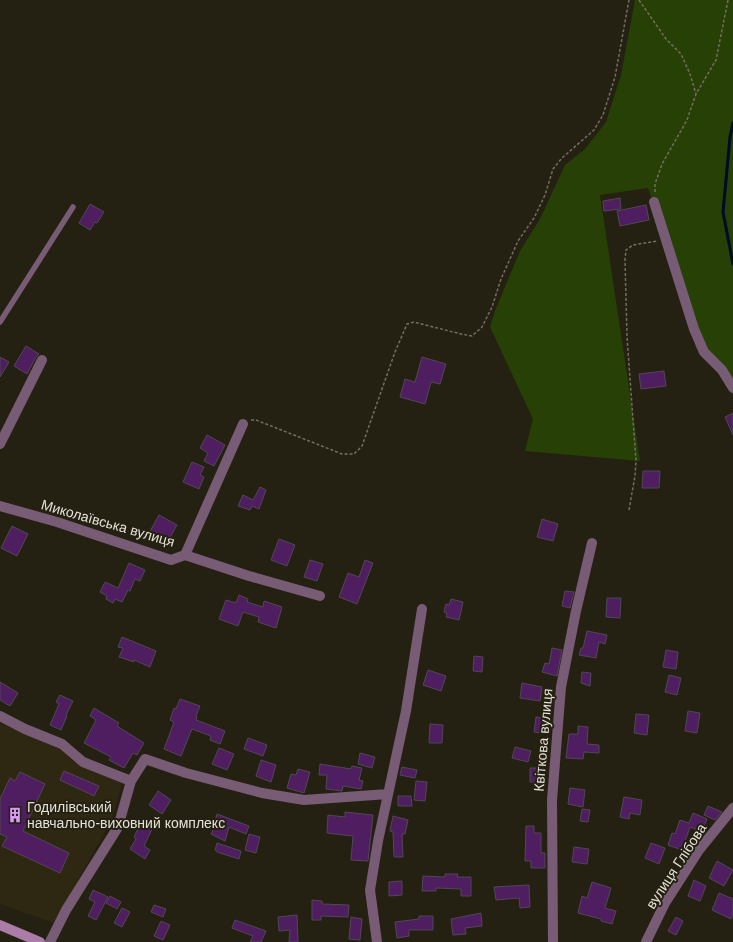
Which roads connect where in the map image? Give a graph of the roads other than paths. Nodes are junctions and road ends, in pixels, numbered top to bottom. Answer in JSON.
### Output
{"nodes":[{"id":1,"x":654,"y":202,"type":"road end"},
{"id":2,"x":73,"y":208,"type":"dead end"},
{"id":3,"x":0,"y":322,"type":"edge"},
{"id":4,"x":42,"y":360,"type":"dead end"},
{"id":5,"x":733,"y":388,"type":"edge"},
{"id":6,"x":243,"y":424,"type":"road end"},
{"id":7,"x":0,"y":444,"type":"edge"},
{"id":8,"x":0,"y":506,"type":"edge"},
{"id":9,"x":592,"y":543,"type":"dead end"},
{"id":10,"x":186,"y":555,"type":"junction"},
{"id":11,"x":320,"y":596,"type":"dead end"},
{"id":12,"x":422,"y":609,"type":"dead end"},
{"id":13,"x":0,"y":716,"type":"edge"},
{"id":14,"x":131,"y":781,"type":"junction"},
{"id":15,"x":388,"y":794,"type":"junction"},
{"id":16,"x":733,"y":808,"type":"edge"},
{"id":17,"x":0,"y":925,"type":"edge"},
{"id":18,"x":40,"y":942,"type":"edge"},
{"id":19,"x":50,"y":942,"type":"edge"},
{"id":20,"x":377,"y":942,"type":"edge"},
{"id":21,"x":553,"y":942,"type":"edge"},
{"id":22,"x":646,"y":942,"type":"edge"}],
"edges":[{"from":1,"to":5,"type":"street"},
{"from":2,"to":3,"type":"lane"},
{"from":4,"to":7,"type":"street"},
{"from":6,"to":10,"type":"street","name":"Миколаївська вулиця"},
{"from":8,"to":10,"type":"street","name":"Миколаївська вулиця"},
{"from":9,"to":21,"type":"street","name":"Квіткова вулиця"},
{"from":10,"to":11,"type":"street"},
{"from":12,"to":15,"type":"street"},
{"from":13,"to":14,"type":"street"},
{"from":14,"to":15,"type":"street"},
{"from":14,"to":19,"type":"street"},
{"from":15,"to":20,"type":"street"},
{"from":16,"to":22,"type":"street","name":"вулиця Глібова"},
{"from":17,"to":18,"type":"main road"}]}
